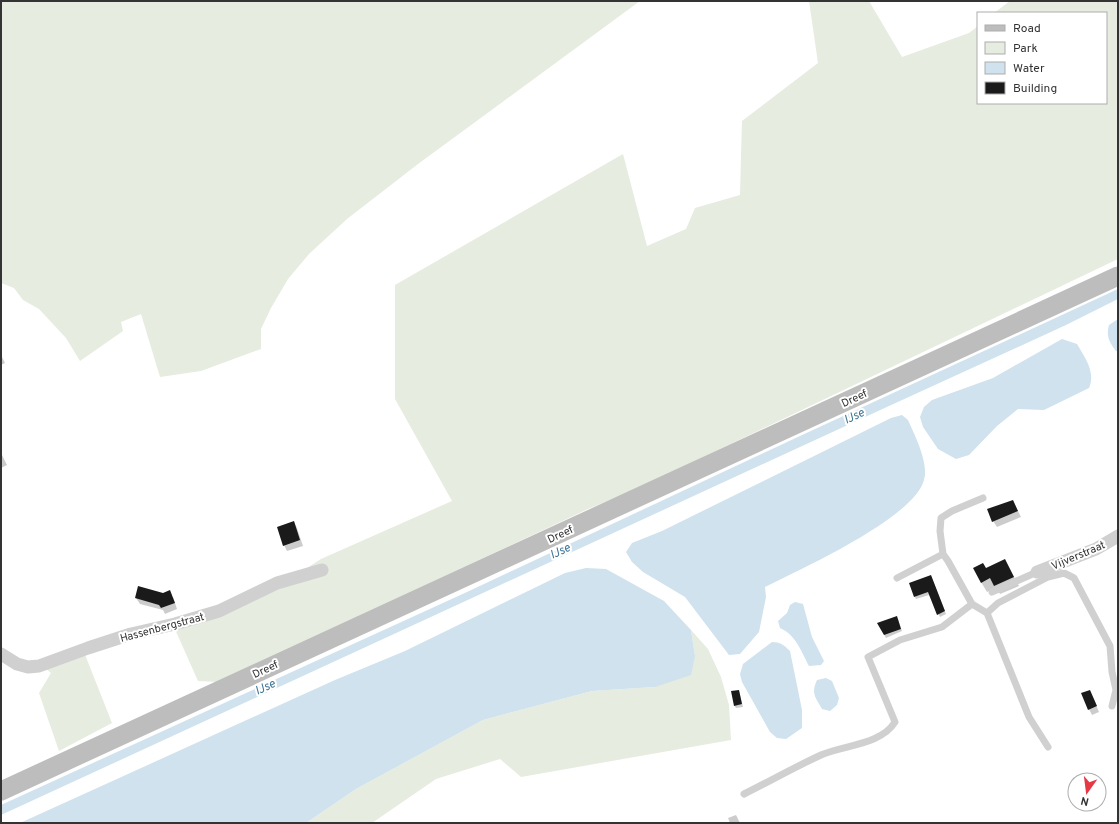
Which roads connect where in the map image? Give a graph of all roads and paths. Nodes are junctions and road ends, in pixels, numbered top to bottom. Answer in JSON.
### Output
{"nodes":[{"id":1,"x":1118,"y":276,"type":"edge"},
{"id":2,"x":983,"y":498,"type":"dead end"},
{"id":3,"x":1118,"y":536,"type":"edge"},
{"id":4,"x":943,"y":554,"type":"junction"},
{"id":5,"x":322,"y":570,"type":"dead end"},
{"id":6,"x":1038,"y":572,"type":"joint"},
{"id":7,"x":897,"y":578,"type":"dead end"},
{"id":8,"x":992,"y":592,"type":"dead end"},
{"id":9,"x":972,"y":604,"type":"junction"},
{"id":10,"x":987,"y":614,"type":"junction"},
{"id":11,"x":1,"y":654,"type":"edge"},
{"id":12,"x":1112,"y":706,"type":"dead end"},
{"id":13,"x":1048,"y":748,"type":"dead end"},
{"id":14,"x":1,"y":791,"type":"edge"},
{"id":15,"x":744,"y":794,"type":"dead end"}],
"edges":[{"from":1,"to":14,"type":"main road","name":"Dreef"},
{"from":2,"to":4,"type":"lane"},
{"from":3,"to":6,"type":"street","name":"Vijverstraat"},
{"from":4,"to":7,"type":"lane"},
{"from":4,"to":9,"type":"lane"},
{"from":5,"to":11,"type":"street","name":"Hassenbergstraat"},
{"from":6,"to":8,"type":"lane"},
{"from":9,"to":10,"type":"lane"},
{"from":9,"to":15,"type":"lane"},
{"from":10,"to":12,"type":"lane"},
{"from":10,"to":13,"type":"lane"}]}
